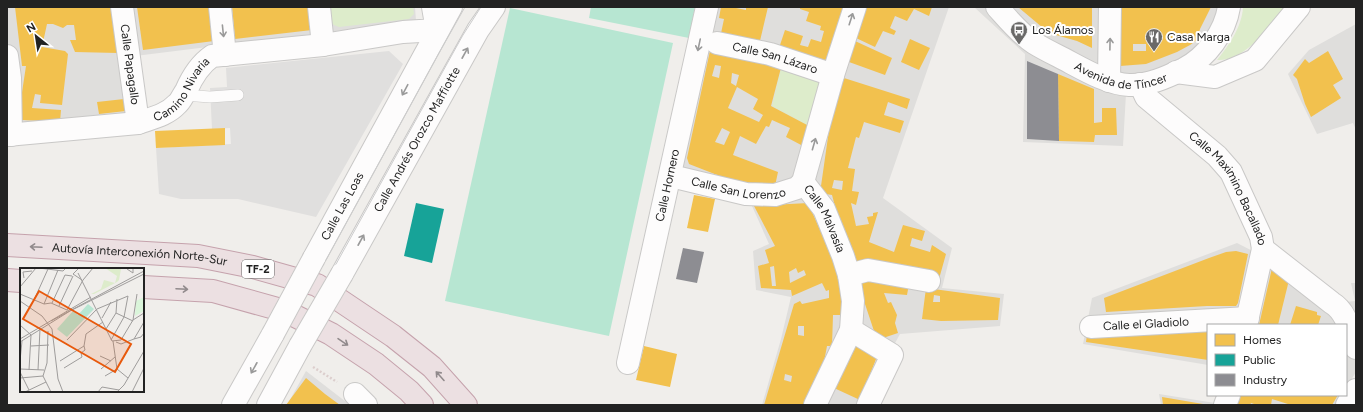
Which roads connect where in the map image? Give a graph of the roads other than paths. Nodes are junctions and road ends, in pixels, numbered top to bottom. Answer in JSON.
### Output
{"nodes":[{"id":1,"x":122,"y":7,"type":"edge"},
{"id":2,"x":220,"y":7,"type":"edge"},
{"id":3,"x":319,"y":7,"type":"edge"},
{"id":4,"x":433,"y":7,"type":"edge"},
{"id":5,"x":451,"y":7,"type":"edge"},
{"id":6,"x":494,"y":7,"type":"edge"},
{"id":7,"x":707,"y":7,"type":"edge"},
{"id":8,"x":855,"y":7,"type":"edge"},
{"id":9,"x":997,"y":7,"type":"edge"},
{"id":10,"x":1110,"y":7,"type":"edge"},
{"id":11,"x":1230,"y":7,"type":"edge"},
{"id":12,"x":1294,"y":10,"type":"edge"},
{"id":13,"x":437,"y":30,"type":"junction"},
{"id":14,"x":377,"y":37,"type":"junction"},
{"id":15,"x":717,"y":42,"type":"dead end"},
{"id":16,"x":323,"y":45,"type":"junction"},
{"id":17,"x":225,"y":55,"type":"junction"},
{"id":18,"x":7,"y":56,"type":"edge"},
{"id":19,"x":420,"y":64,"type":"junction"},
{"id":20,"x":1176,"y":72,"type":"junction"},
{"id":21,"x":833,"y":76,"type":"junction"},
{"id":22,"x":8,"y":78,"type":"edge"},
{"id":23,"x":1109,"y":81,"type":"junction"},
{"id":24,"x":1140,"y":84,"type":"junction"},
{"id":25,"x":184,"y":95,"type":"junction"},
{"id":26,"x":238,"y":95,"type":"dead end"},
{"id":27,"x":138,"y":123,"type":"junction"},
{"id":28,"x":9,"y":135,"type":"edge"},
{"id":29,"x":671,"y":176,"type":"junction"},
{"id":30,"x":803,"y":182,"type":"junction"},
{"id":31,"x":7,"y":245,"type":"edge"},
{"id":32,"x":1263,"y":249,"type":"junction"},
{"id":33,"x":849,"y":275,"type":"junction"},
{"id":34,"x":7,"y":280,"type":"edge"},
{"id":35,"x":20,"y":281,"type":"edge"},
{"id":36,"x":929,"y":281,"type":"dead end"},
{"id":37,"x":144,"y":287,"type":"edge"},
{"id":38,"x":1247,"y":321,"type":"edge"},
{"id":39,"x":1091,"y":327,"type":"dead end"},
{"id":40,"x":851,"y":330,"type":"junction"},
{"id":41,"x":270,"y":340,"type":"junction"},
{"id":42,"x":1356,"y":348,"type":"edge"},
{"id":43,"x":296,"y":354,"type":"junction"},
{"id":44,"x":628,"y":363,"type":"dead end"},
{"id":45,"x":1356,"y":390,"type":"edge"},
{"id":46,"x":234,"y":405,"type":"edge"},
{"id":47,"x":268,"y":405,"type":"edge"},
{"id":48,"x":422,"y":405,"type":"edge"},
{"id":49,"x":466,"y":405,"type":"edge"},
{"id":50,"x":815,"y":405,"type":"edge"},
{"id":51,"x":868,"y":405,"type":"edge"},
{"id":52,"x":1347,"y":405,"type":"edge"}],
"edges":[{"from":1,"to":27,"type":"street","name":"Calle Papagallo"},
{"from":2,"to":17,"type":"street","one_way":true},
{"from":3,"to":16,"type":"street"},
{"from":4,"to":13,"type":"street"},
{"from":5,"to":13,"type":"street","name":"Calle Las Loas"},
{"from":43,"to":6,"type":"street","name":"Calle Andrés Orozco Maffiotte","one_way":true,"bridge":true},
{"from":7,"to":29,"type":"street","name":"Calle Hornero","one_way":true},
{"from":21,"to":8,"type":"street","name":"Calle Malvasía","one_way":true},
{"from":9,"to":23,"type":"street","name":"Avenida de Tíncer"},
{"from":23,"to":10,"type":"street","one_way":true},
{"from":11,"to":20,"type":"street","name":"Avenida de Tíncer"},
{"from":12,"to":20,"type":"street"},
{"from":13,"to":14,"type":"street","name":"Camino Nivaria"},
{"from":13,"to":19,"type":"street","name":"Calle Las Loas"},
{"from":14,"to":16,"type":"street","name":"Camino Nivaria"},
{"from":14,"to":19,"type":"street","name":"Camino Nivaria"},
{"from":15,"to":21,"type":"street","name":"Calle San Lázaro"},
{"from":16,"to":17,"type":"street","name":"Camino Nivaria"},
{"from":17,"to":25,"type":"street","name":"Camino Nivaria"},
{"from":18,"to":22,"type":"street"},
{"from":19,"to":41,"type":"street","name":"Calle Las Loas","one_way":true,"bridge":true},
{"from":20,"to":24,"type":"street","name":"Avenida de Tíncer"},
{"from":30,"to":21,"type":"street","name":"Calle Malvasía","one_way":true},
{"from":22,"to":28,"type":"street"},
{"from":23,"to":24,"type":"street","name":"Avenida de Tíncer"},
{"from":24,"to":32,"type":"street","name":"Calle Maximino Bacallado"},
{"from":25,"to":26,"type":"lane"},
{"from":25,"to":27,"type":"street","name":"Camino Nivaria"},
{"from":27,"to":28,"type":"street","name":"Camino Nivaria"},
{"from":29,"to":30,"type":"street","name":"Calle San Lorenzo"},
{"from":29,"to":44,"type":"street","name":"Calle Hornero"},
{"from":30,"to":33,"type":"street","name":"Calle Malvasía"},
{"from":49,"to":31,"type":"highway","name":"Autovía Interconexión Norte-Sur","number":"TF-2","one_way":true},
{"from":32,"to":38,"type":"street"},
{"from":32,"to":42,"type":"street","name":"Calle Maximino Bacallado"},
{"from":33,"to":36,"type":"street"},
{"from":33,"to":40,"type":"street","name":"Calle Malvasía"},
{"from":34,"to":35,"type":"highway"},
{"from":37,"to":48,"type":"highway","one_way":true},
{"from":38,"to":39,"type":"street","name":"Calle el Gladiolo"},
{"from":40,"to":50,"type":"street","name":"Calle Malvasía"},
{"from":40,"to":51,"type":"street"},
{"from":41,"to":43,"type":"street"},
{"from":41,"to":46,"type":"street","name":"Calle Las Loas","one_way":true},
{"from":43,"to":47,"type":"street"},
{"from":45,"to":52,"type":"street"}]}
